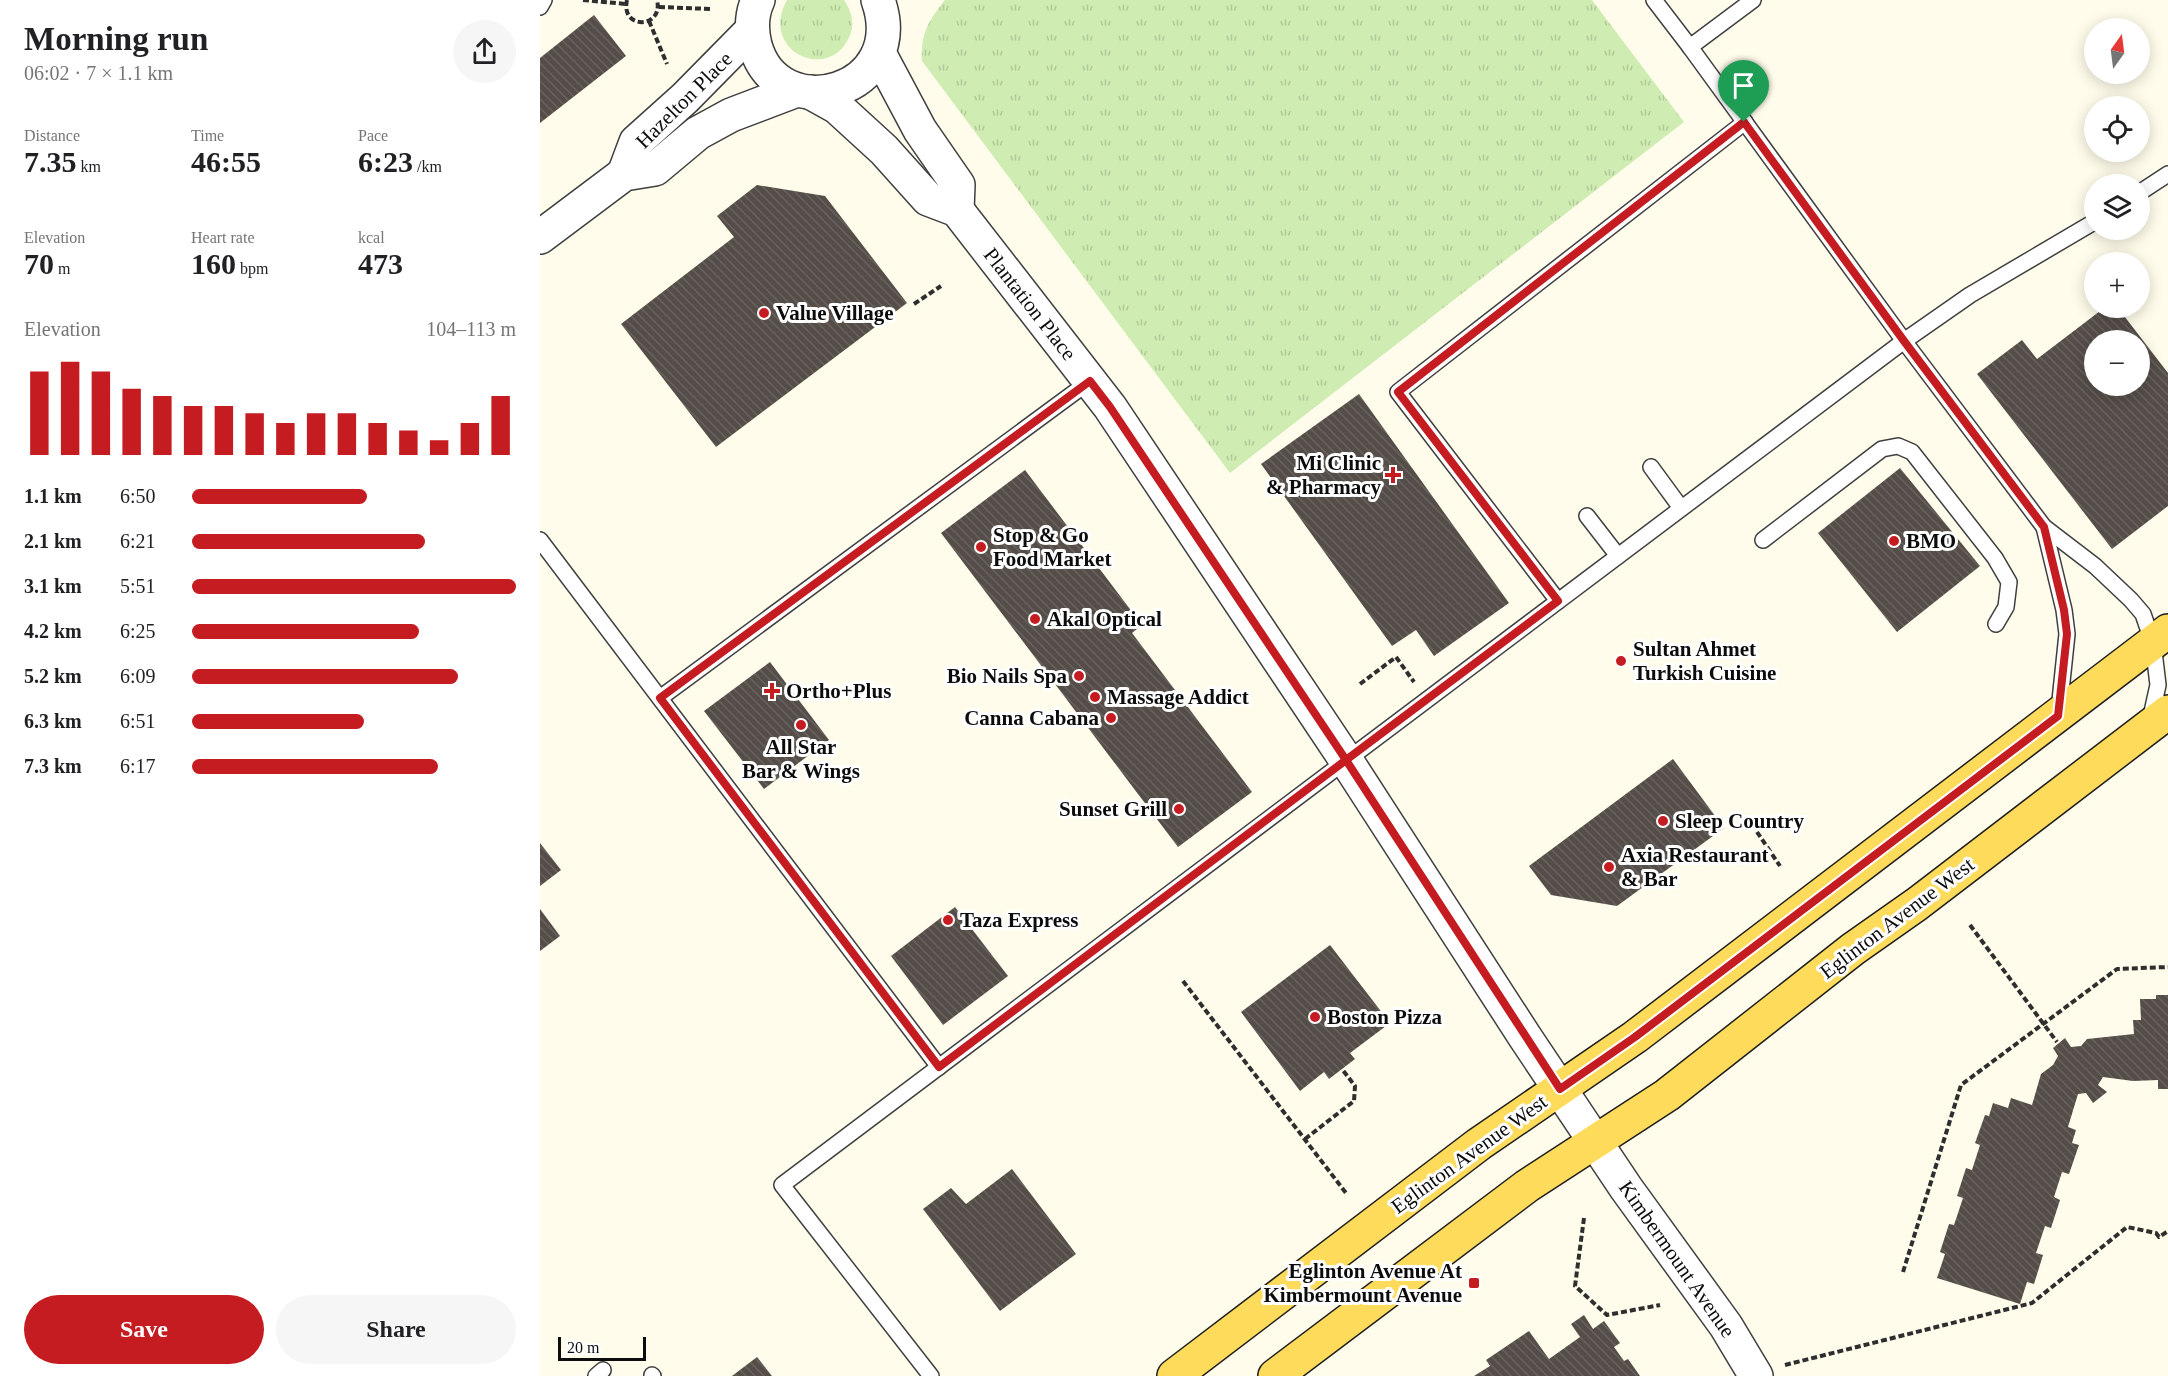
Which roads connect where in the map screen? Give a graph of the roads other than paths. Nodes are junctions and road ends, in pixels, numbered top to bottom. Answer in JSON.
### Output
{"nodes":[{"id":1,"x":544,"y":0,"type":"edge"},
{"id":2,"x":878,"y":0,"type":"edge"},
{"id":3,"x":906,"y":0,"type":"edge"},
{"id":4,"x":1653,"y":0,"type":"edge"},
{"id":5,"x":1753,"y":0,"type":"edge"},
{"id":6,"x":540,"y":7,"type":"edge"},
{"id":7,"x":752,"y":12,"type":"edge"},
{"id":8,"x":881,"y":47,"type":"junction"},
{"id":9,"x":1690,"y":47,"type":"junction"},
{"id":10,"x":804,"y":91,"type":"junction"},
{"id":11,"x":1744,"y":122,"type":"junction"},
{"id":12,"x":624,"y":174,"type":"junction"},
{"id":13,"x":2168,"y":174,"type":"edge"},
{"id":14,"x":2150,"y":186,"type":"edge"},
{"id":15,"x":957,"y":210,"type":"junction"},
{"id":16,"x":2084,"y":228,"type":"edge"},
{"id":17,"x":540,"y":237,"type":"edge"},
{"id":18,"x":1904,"y":341,"type":"junction"},
{"id":19,"x":1090,"y":381,"type":"junction"},
{"id":20,"x":1651,"y":467,"type":"dead end"},
{"id":21,"x":1681,"y":508,"type":"junction"},
{"id":22,"x":1587,"y":516,"type":"dead end"},
{"id":23,"x":2044,"y":527,"type":"junction"},
{"id":24,"x":540,"y":540,"type":"edge"},
{"id":25,"x":1763,"y":540,"type":"dead end"},
{"id":26,"x":1618,"y":556,"type":"junction"},
{"id":27,"x":1558,"y":601,"type":"junction"},
{"id":28,"x":1996,"y":624,"type":"dead end"},
{"id":29,"x":2160,"y":637,"type":"edge"},
{"id":30,"x":660,"y":698,"type":"junction"},
{"id":31,"x":2058,"y":716,"type":"junction"},
{"id":32,"x":2159,"y":719,"type":"edge"},
{"id":33,"x":1346,"y":760,"type":"junction"},
{"id":34,"x":939,"y":1067,"type":"junction"},
{"id":35,"x":1560,"y":1089,"type":"junction"},
{"id":36,"x":1596,"y":1142,"type":"junction"},
{"id":37,"x":1755,"y":1375,"type":"edge"},
{"id":38,"x":931,"y":1376,"type":"edge"},
{"id":39,"x":1174,"y":1376,"type":"edge"},
{"id":40,"x":1275,"y":1376,"type":"edge"}],
"edges":[{"from":1,"to":6,"type":"lane"},
{"from":2,"to":8,"type":"street"},
{"from":3,"to":8,"type":"street"},
{"from":4,"to":9,"type":"lane"},
{"from":5,"to":9,"type":"lane"},
{"from":7,"to":10,"type":"street"},
{"from":7,"to":12,"type":"street","name":"Hazelton Place"},
{"from":8,"to":10,"type":"street","name":"Hazelton Place"},
{"from":8,"to":15,"type":"street"},
{"from":9,"to":11,"type":"lane"},
{"from":10,"to":12,"type":"street","name":"Hazelton Place"},
{"from":10,"to":15,"type":"street"},
{"from":11,"to":18,"type":"lane"},
{"from":11,"to":27,"type":"lane"},
{"from":12,"to":17,"type":"street","name":"Hazelton Place"},
{"from":13,"to":14,"type":"lane"},
{"from":15,"to":19,"type":"street","name":"Plantation Place"},
{"from":16,"to":18,"type":"lane"},
{"from":18,"to":21,"type":"lane"},
{"from":18,"to":23,"type":"lane"},
{"from":19,"to":30,"type":"lane"},
{"from":19,"to":33,"type":"street","name":"Plantation Place"},
{"from":20,"to":21,"type":"lane"},
{"from":21,"to":26,"type":"lane"},
{"from":22,"to":26,"type":"lane"},
{"from":23,"to":29,"type":"lane"},
{"from":23,"to":31,"type":"lane"},
{"from":24,"to":30,"type":"lane"},
{"from":25,"to":28,"type":"lane"},
{"from":26,"to":27,"type":"lane"},
{"from":27,"to":33,"type":"lane"},
{"from":29,"to":31,"type":"main road","name":"Eglinton Avenue West"},
{"from":29,"to":32,"type":"lane"},
{"from":30,"to":34,"type":"lane"},
{"from":31,"to":35,"type":"main road","name":"Eglinton Avenue West"},
{"from":32,"to":36,"type":"main road","name":"Eglinton Avenue West"},
{"from":33,"to":34,"type":"lane"},
{"from":33,"to":35,"type":"street","name":"Plantation Place"},
{"from":34,"to":38,"type":"lane"},
{"from":35,"to":36,"type":"street","name":"Kimbermount Avenue"},
{"from":35,"to":39,"type":"main road","name":"Eglinton Avenue West"},
{"from":36,"to":37,"type":"street","name":"Kimbermount Avenue"},
{"from":36,"to":40,"type":"main road","name":"Eglinton Avenue West"}]}
